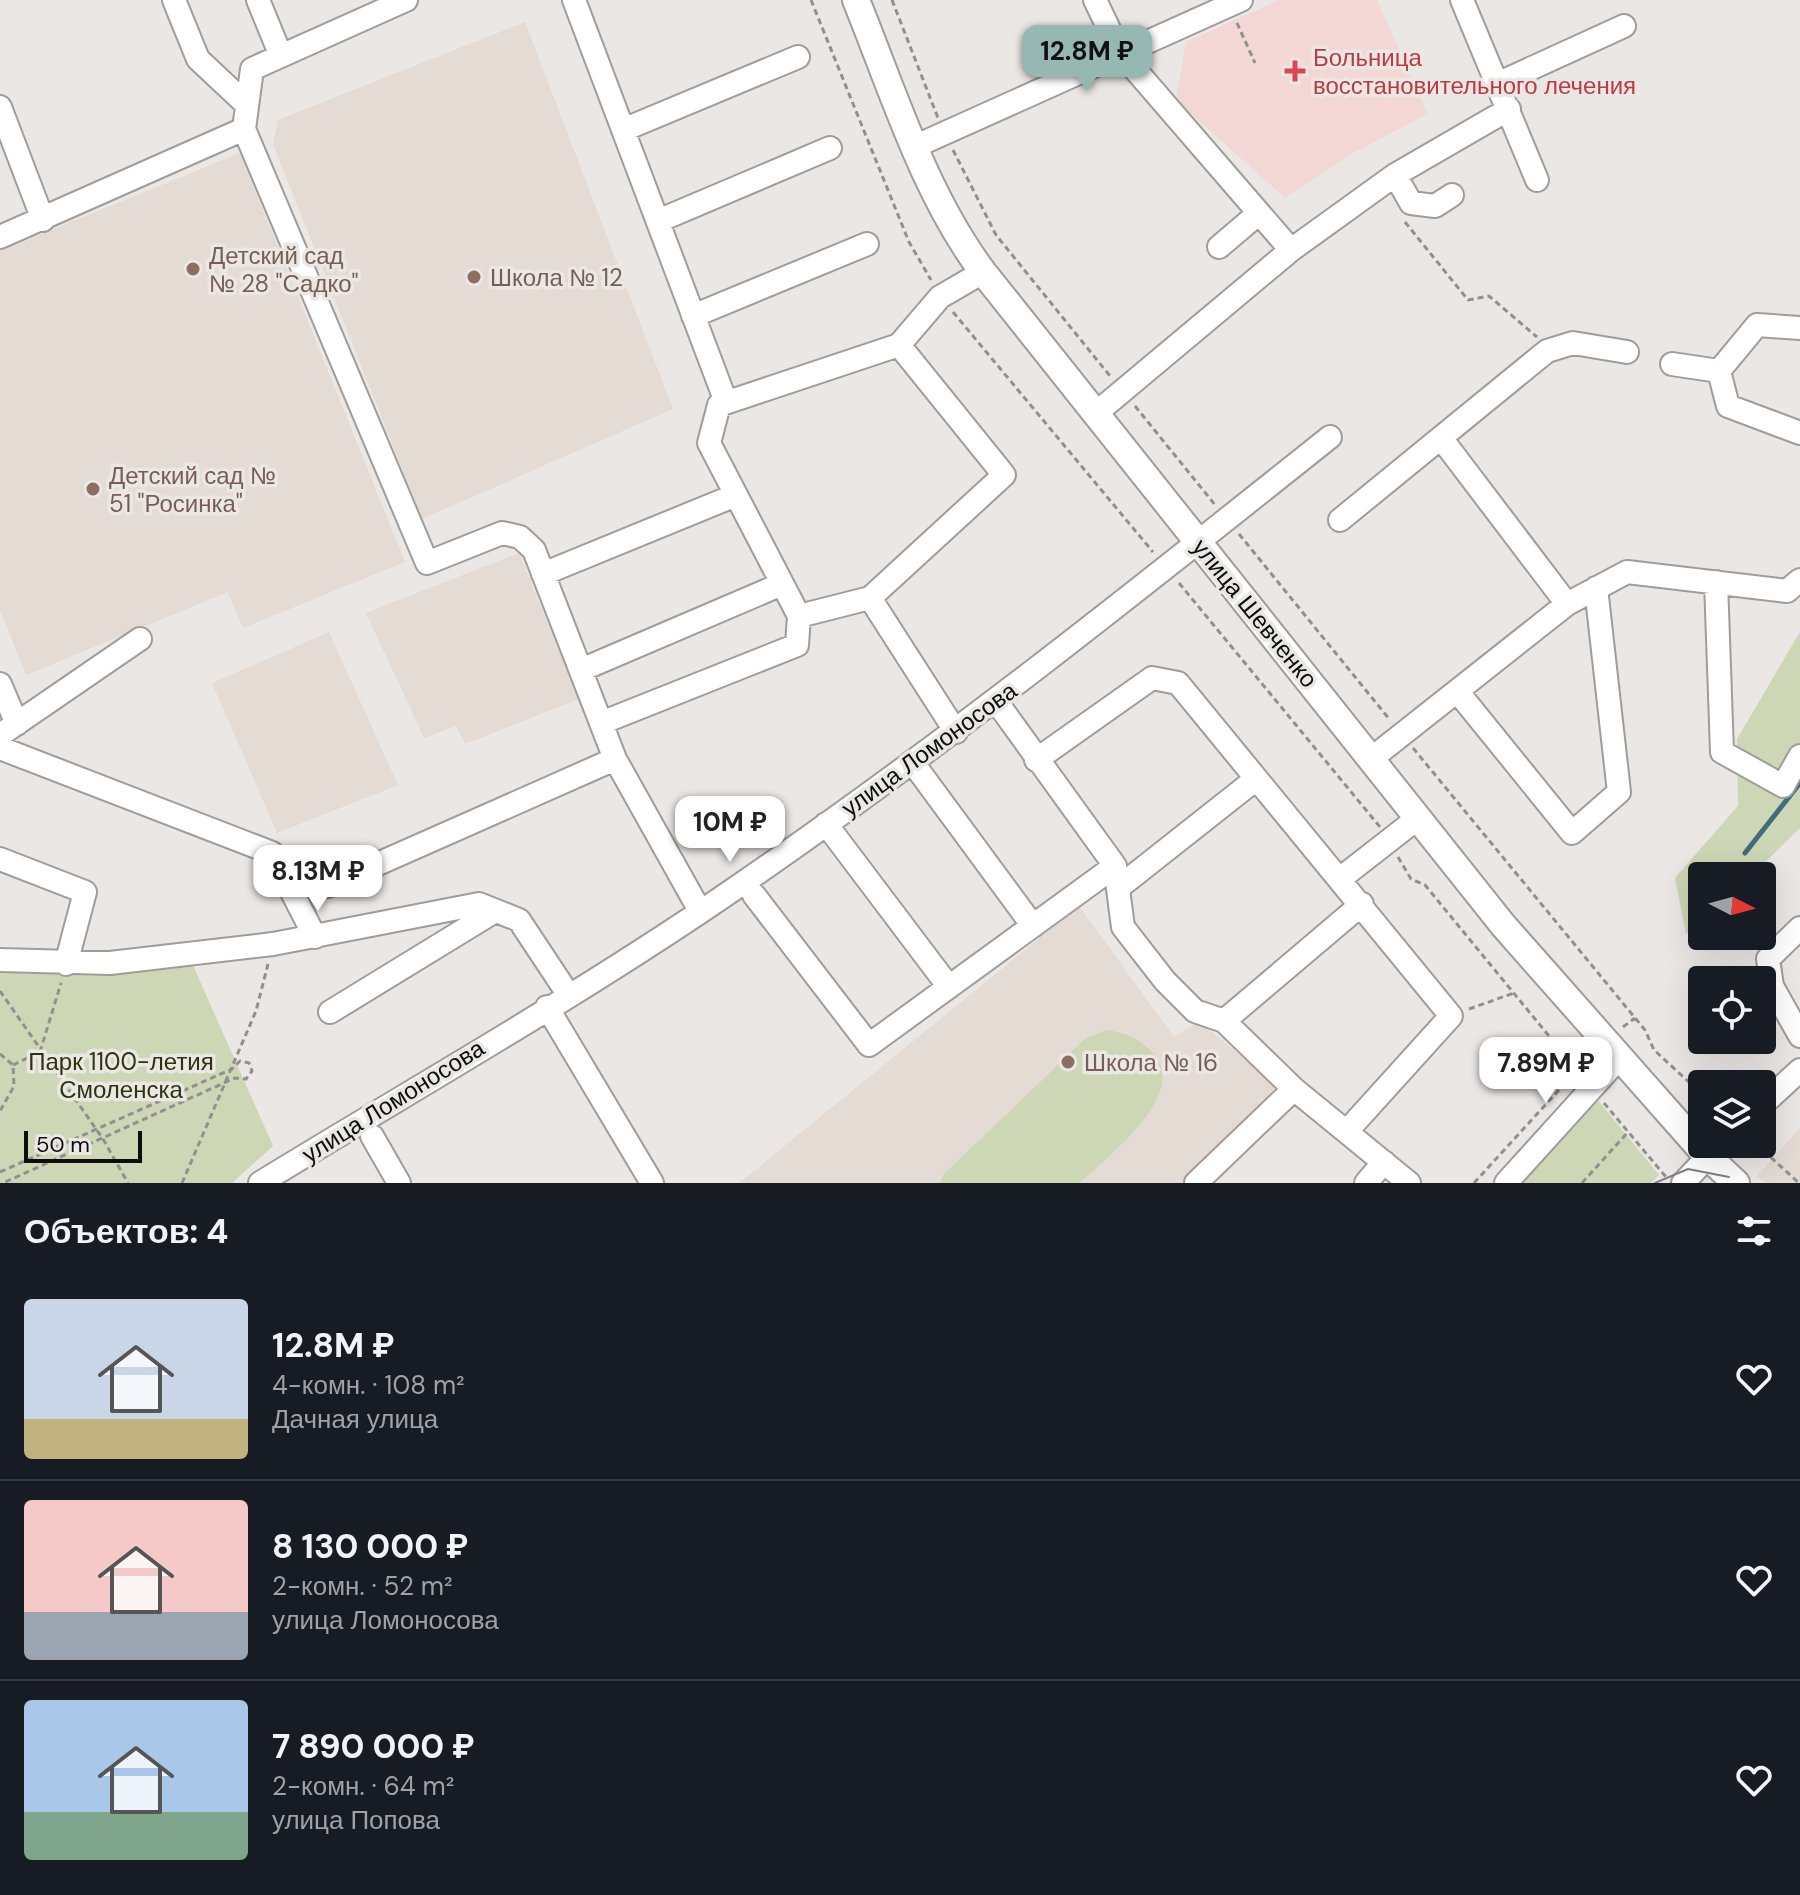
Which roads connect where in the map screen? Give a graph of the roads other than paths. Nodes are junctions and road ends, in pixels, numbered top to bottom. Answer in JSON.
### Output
{"nodes":[{"id":1,"x":174,"y":0,"type":"edge"},
{"id":2,"x":258,"y":0,"type":"edge"},
{"id":3,"x":406,"y":0,"type":"edge"},
{"id":4,"x":574,"y":0,"type":"edge"},
{"id":5,"x":856,"y":0,"type":"edge"},
{"id":6,"x":1095,"y":0,"type":"edge"},
{"id":7,"x":1462,"y":0,"type":"edge"},
{"id":8,"x":1235,"y":2,"type":"edge"},
{"id":9,"x":378,"y":6,"type":"edge"},
{"id":10,"x":1624,"y":26,"type":"dead end"},
{"id":11,"x":1120,"y":52,"type":"junction"},
{"id":12,"x":281,"y":56,"type":"junction"},
{"id":13,"x":798,"y":57,"type":"dead end"},
{"id":14,"x":1497,"y":84,"type":"junction"},
{"id":15,"x":247,"y":105,"type":"junction"},
{"id":16,"x":0,"y":107,"type":"edge"},
{"id":17,"x":1509,"y":109,"type":"junction"},
{"id":18,"x":244,"y":129,"type":"junction"},
{"id":19,"x":623,"y":130,"type":"junction"},
{"id":20,"x":916,"y":146,"type":"junction"},
{"id":21,"x":830,"y":148,"type":"dead end"},
{"id":22,"x":1395,"y":175,"type":"junction"},
{"id":23,"x":1537,"y":180,"type":"dead end"},
{"id":24,"x":1452,"y":195,"type":"dead end"},
{"id":25,"x":1259,"y":213,"type":"junction"},
{"id":26,"x":43,"y":220,"type":"junction"},
{"id":27,"x":658,"y":221,"type":"junction"},
{"id":28,"x":0,"y":237,"type":"edge"},
{"id":29,"x":867,"y":244,"type":"dead end"},
{"id":30,"x":1219,"y":247,"type":"dead end"},
{"id":31,"x":1291,"y":250,"type":"junction"},
{"id":32,"x":983,"y":272,"type":"junction"},
{"id":33,"x":693,"y":316,"type":"junction"},
{"id":34,"x":1800,"y":328,"type":"edge"},
{"id":35,"x":899,"y":345,"type":"junction"},
{"id":36,"x":1627,"y":352,"type":"dead end"},
{"id":37,"x":1672,"y":364,"type":"dead end"},
{"id":38,"x":1719,"y":371,"type":"junction"},
{"id":39,"x":726,"y":402,"type":"junction"},
{"id":40,"x":1095,"y":414,"type":"junction"},
{"id":41,"x":1800,"y":433,"type":"edge"},
{"id":42,"x":1330,"y":437,"type":"dead end"},
{"id":43,"x":1441,"y":438,"type":"junction"},
{"id":44,"x":736,"y":495,"type":"junction"},
{"id":45,"x":1340,"y":520,"type":"dead end"},
{"id":46,"x":1199,"y":543,"type":"junction"},
{"id":47,"x":543,"y":574,"type":"junction"},
{"id":48,"x":1800,"y":580,"type":"edge"},
{"id":49,"x":1716,"y":582,"type":"junction"},
{"id":50,"x":782,"y":584,"type":"junction"},
{"id":51,"x":1596,"y":588,"type":"junction"},
{"id":52,"x":870,"y":598,"type":"junction"},
{"id":53,"x":1567,"y":604,"type":"junction"},
{"id":54,"x":799,"y":616,"type":"junction"},
{"id":55,"x":140,"y":639,"type":"dead end"},
{"id":56,"x":581,"y":670,"type":"junction"},
{"id":57,"x":0,"y":684,"type":"edge"},
{"id":58,"x":1457,"y":691,"type":"junction"},
{"id":59,"x":996,"y":701,"type":"junction"},
{"id":60,"x":601,"y":723,"type":"junction"},
{"id":61,"x":8,"y":729,"type":"edge"},
{"id":62,"x":956,"y":732,"type":"junction"},
{"id":63,"x":0,"y":748,"type":"edge"},
{"id":64,"x":1800,"y":756,"type":"edge"},
{"id":65,"x":615,"y":759,"type":"junction"},
{"id":66,"x":1371,"y":759,"type":"junction"},
{"id":67,"x":1036,"y":760,"type":"junction"},
{"id":68,"x":913,"y":763,"type":"junction"},
{"id":69,"x":1256,"y":779,"type":"junction"},
{"id":70,"x":1418,"y":818,"type":"junction"},
{"id":71,"x":826,"y":824,"type":"junction"},
{"id":72,"x":0,"y":859,"type":"edge"},
{"id":73,"x":1116,"y":877,"type":"junction"},
{"id":74,"x":1341,"y":878,"type":"junction"},
{"id":75,"x":328,"y":886,"type":"dead end"},
{"id":76,"x":754,"y":895,"type":"dead end"},
{"id":77,"x":1362,"y":904,"type":"junction"},
{"id":78,"x":495,"y":911,"type":"junction"},
{"id":79,"x":700,"y":911,"type":"junction"},
{"id":80,"x":1033,"y":926,"type":"junction"},
{"id":81,"x":1800,"y":928,"type":"edge"},
{"id":82,"x":315,"y":937,"type":"junction"},
{"id":83,"x":0,"y":960,"type":"edge"},
{"id":84,"x":66,"y":964,"type":"junction"},
{"id":85,"x":949,"y":987,"type":"junction"},
{"id":86,"x":568,"y":994,"type":"junction"},
{"id":87,"x":547,"y":1007,"type":"junction"},
{"id":88,"x":330,"y":1012,"type":"dead end"},
{"id":89,"x":1224,"y":1021,"type":"junction"},
{"id":90,"x":1800,"y":1036,"type":"edge"},
{"id":91,"x":1620,"y":1057,"type":"junction"},
{"id":92,"x":1800,"y":1070,"type":"edge"},
{"id":93,"x":1294,"y":1089,"type":"junction"},
{"id":94,"x":1776,"y":1092,"type":"edge"},
{"id":95,"x":1688,"y":1124,"type":"edge"},
{"id":96,"x":1347,"y":1131,"type":"junction"},
{"id":97,"x":372,"y":1136,"type":"dead end"},
{"id":98,"x":1706,"y":1158,"type":"edge"},
{"id":99,"x":1719,"y":1158,"type":"edge"},
{"id":100,"x":1384,"y":1162,"type":"junction"},
{"id":101,"x":1732,"y":1180,"type":"edge"},
{"id":102,"x":260,"y":1183,"type":"edge"},
{"id":103,"x":399,"y":1183,"type":"edge"},
{"id":104,"x":652,"y":1183,"type":"edge"},
{"id":105,"x":1196,"y":1183,"type":"edge"},
{"id":106,"x":1366,"y":1183,"type":"edge"},
{"id":107,"x":1409,"y":1183,"type":"edge"},
{"id":108,"x":1506,"y":1183,"type":"edge"},
{"id":109,"x":1683,"y":1183,"type":"edge"}],
"edges":[{"from":1,"to":15,"type":"street"},
{"from":2,"to":12,"type":"street"},
{"from":3,"to":9,"type":"street"},
{"from":4,"to":19,"type":"street"},
{"from":5,"to":20,"type":"main road","name":"улица Шевченко"},
{"from":6,"to":11,"type":"street"},
{"from":7,"to":14,"type":"street"},
{"from":8,"to":11,"type":"street"},
{"from":9,"to":12,"type":"street"},
{"from":10,"to":14,"type":"street"},
{"from":11,"to":20,"type":"street"},
{"from":11,"to":25,"type":"street"},
{"from":12,"to":15,"type":"street"},
{"from":13,"to":19,"type":"street"},
{"from":14,"to":17,"type":"street"},
{"from":15,"to":18,"type":"street"},
{"from":16,"to":26,"type":"street"},
{"from":17,"to":22,"type":"street"},
{"from":17,"to":23,"type":"street"},
{"from":18,"to":26,"type":"street"},
{"from":18,"to":47,"type":"street"},
{"from":19,"to":27,"type":"street"},
{"from":20,"to":32,"type":"main road","name":"улица Шевченко"},
{"from":21,"to":27,"type":"street"},
{"from":22,"to":24,"type":"street"},
{"from":22,"to":31,"type":"street"},
{"from":25,"to":30,"type":"street"},
{"from":25,"to":31,"type":"street"},
{"from":26,"to":28,"type":"street"},
{"from":27,"to":33,"type":"street"},
{"from":29,"to":33,"type":"street"},
{"from":31,"to":40,"type":"street"},
{"from":32,"to":35,"type":"street"},
{"from":32,"to":40,"type":"main road","name":"улица Шевченко"},
{"from":33,"to":39,"type":"street"},
{"from":34,"to":38,"type":"street"},
{"from":35,"to":39,"type":"street"},
{"from":35,"to":52,"type":"street"},
{"from":36,"to":43,"type":"street"},
{"from":37,"to":38,"type":"street"},
{"from":38,"to":41,"type":"street"},
{"from":39,"to":44,"type":"street"},
{"from":40,"to":46,"type":"main road","name":"улица Шевченко"},
{"from":42,"to":46,"type":"street","name":"улица Ломоносова"},
{"from":43,"to":45,"type":"street"},
{"from":43,"to":53,"type":"street"},
{"from":44,"to":47,"type":"street"},
{"from":44,"to":50,"type":"street"},
{"from":46,"to":59,"type":"street","name":"улица Ломоносова"},
{"from":46,"to":66,"type":"main road","name":"улица Шевченко"},
{"from":47,"to":56,"type":"street"},
{"from":48,"to":49,"type":"street"},
{"from":49,"to":51,"type":"street"},
{"from":49,"to":64,"type":"street"},
{"from":50,"to":54,"type":"street"},
{"from":50,"to":56,"type":"street"},
{"from":51,"to":53,"type":"street"},
{"from":51,"to":58,"type":"street"},
{"from":52,"to":54,"type":"street"},
{"from":52,"to":62,"type":"street"},
{"from":53,"to":58,"type":"street"},
{"from":54,"to":60,"type":"street"},
{"from":55,"to":61,"type":"street"},
{"from":56,"to":60,"type":"street"},
{"from":57,"to":61,"type":"street"},
{"from":58,"to":66,"type":"street"},
{"from":59,"to":62,"type":"street","name":"улица Ломоносова"},
{"from":59,"to":67,"type":"street"},
{"from":60,"to":65,"type":"street"},
{"from":62,"to":68,"type":"street","name":"улица Ломоносова"},
{"from":63,"to":82,"type":"street"},
{"from":65,"to":75,"type":"street"},
{"from":65,"to":79,"type":"street"},
{"from":66,"to":70,"type":"main road","name":"улица Шевченко"},
{"from":67,"to":69,"type":"street"},
{"from":67,"to":73,"type":"street"},
{"from":68,"to":71,"type":"street","name":"улица Ломоносова"},
{"from":68,"to":80,"type":"street"},
{"from":69,"to":73,"type":"street"},
{"from":69,"to":74,"type":"street"},
{"from":70,"to":74,"type":"street"},
{"from":70,"to":91,"type":"main road","name":"улица Шевченко"},
{"from":71,"to":79,"type":"street","name":"улица Ломоносова"},
{"from":71,"to":85,"type":"street"},
{"from":72,"to":84,"type":"street"},
{"from":73,"to":80,"type":"street"},
{"from":73,"to":89,"type":"street"},
{"from":74,"to":77,"type":"street"},
{"from":76,"to":85,"type":"street"},
{"from":77,"to":89,"type":"street"},
{"from":77,"to":96,"type":"street"},
{"from":78,"to":82,"type":"street"},
{"from":78,"to":86,"type":"street"},
{"from":78,"to":88,"type":"street"},
{"from":79,"to":86,"type":"street","name":"улица Ломоносова"},
{"from":80,"to":85,"type":"street"},
{"from":81,"to":90,"type":"street"},
{"from":82,"to":84,"type":"street"},
{"from":83,"to":84,"type":"street"},
{"from":86,"to":87,"type":"street","name":"улица Ломоносова"},
{"from":87,"to":102,"type":"street","name":"улица Ломоносова"},
{"from":87,"to":104,"type":"street"},
{"from":89,"to":93,"type":"street"},
{"from":91,"to":95,"type":"main road","name":"улица Шевченко"},
{"from":91,"to":108,"type":"street"},
{"from":92,"to":94,"type":"street"},
{"from":93,"to":96,"type":"street"},
{"from":93,"to":105,"type":"street"},
{"from":96,"to":100,"type":"street"},
{"from":97,"to":103,"type":"street"},
{"from":98,"to":109,"type":"street"},
{"from":99,"to":101,"type":"main road","name":"улица Шевченко"},
{"from":100,"to":106,"type":"street"},
{"from":100,"to":107,"type":"street"}]}
